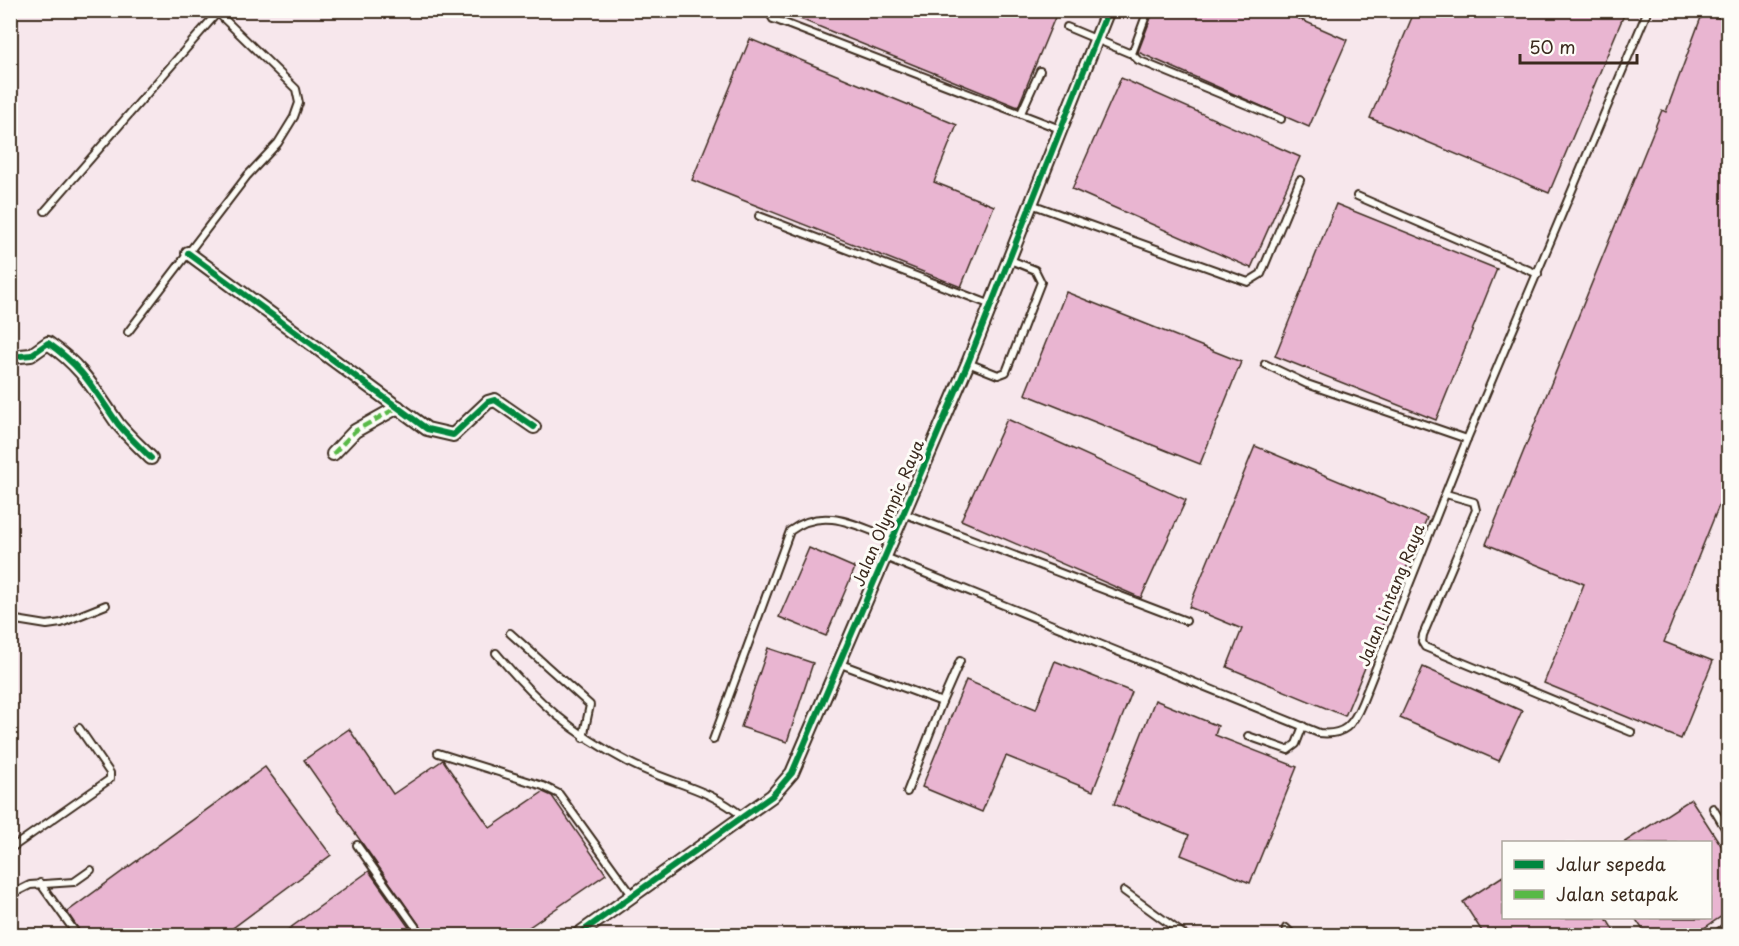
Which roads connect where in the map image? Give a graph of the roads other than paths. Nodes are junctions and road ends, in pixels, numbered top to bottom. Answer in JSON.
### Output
{"nodes":[{"id":1,"x":768,"y":10,"type":"edge"},
{"id":2,"x":1108,"y":10,"type":"edge"},
{"id":3,"x":1148,"y":10,"type":"edge"},
{"id":4,"x":1648,"y":10,"type":"edge"},
{"id":5,"x":216,"y":11,"type":"edge"},
{"id":6,"x":1067,"y":27,"type":"dead end"},
{"id":7,"x":1096,"y":39,"type":"junction"},
{"id":8,"x":1131,"y":53,"type":"junction"},
{"id":9,"x":1040,"y":71,"type":"dead end"},
{"id":10,"x":1021,"y":113,"type":"junction"},
{"id":11,"x":1281,"y":119,"type":"dead end"},
{"id":12,"x":1060,"y":129,"type":"junction"},
{"id":13,"x":1299,"y":180,"type":"dead end"},
{"id":14,"x":1357,"y":196,"type":"dead end"},
{"id":15,"x":1030,"y":204,"type":"junction"},
{"id":16,"x":45,"y":211,"type":"dead end"},
{"id":17,"x":759,"y":216,"type":"dead end"},
{"id":18,"x":188,"y":253,"type":"junction"},
{"id":19,"x":1007,"y":259,"type":"junction"},
{"id":20,"x":1538,"y":274,"type":"junction"},
{"id":21,"x":989,"y":304,"type":"junction"},
{"id":22,"x":128,"y":332,"type":"dead end"},
{"id":23,"x":10,"y":357,"type":"edge"},
{"id":24,"x":968,"y":363,"type":"junction"},
{"id":25,"x":1265,"y":364,"type":"dead end"},
{"id":26,"x":398,"y":407,"type":"junction"},
{"id":27,"x":534,"y":427,"type":"dead end"},
{"id":28,"x":1467,"y":439,"type":"junction"},
{"id":29,"x":333,"y":454,"type":"dead end"},
{"id":30,"x":151,"y":458,"type":"dead end"},
{"id":31,"x":1446,"y":494,"type":"junction"},
{"id":32,"x":902,"y":513,"type":"junction"},
{"id":33,"x":893,"y":539,"type":"junction"},
{"id":34,"x":885,"y":557,"type":"junction"},
{"id":35,"x":106,"y":605,"type":"dead end"},
{"id":36,"x":10,"y":619,"type":"edge"},
{"id":37,"x":1186,"y":621,"type":"dead end"},
{"id":38,"x":510,"y":633,"type":"dead end"},
{"id":39,"x":495,"y":653,"type":"dead end"},
{"id":40,"x":960,"y":661,"type":"dead end"},
{"id":41,"x":838,"y":663,"type":"junction"},
{"id":42,"x":942,"y":702,"type":"junction"},
{"id":43,"x":1303,"y":726,"type":"junction"},
{"id":44,"x":79,"y":728,"type":"dead end"},
{"id":45,"x":1631,"y":732,"type":"dead end"},
{"id":46,"x":1248,"y":736,"type":"dead end"},
{"id":47,"x":583,"y":738,"type":"junction"},
{"id":48,"x":713,"y":740,"type":"dead end"},
{"id":49,"x":438,"y":753,"type":"dead end"},
{"id":50,"x":907,"y":792,"type":"dead end"},
{"id":51,"x":1713,"y":808,"type":"dead end"},
{"id":52,"x":743,"y":817,"type":"junction"},
{"id":53,"x":1728,"y":833,"type":"edge"},
{"id":54,"x":357,"y":845,"type":"dead end"},
{"id":55,"x":10,"y":849,"type":"edge"},
{"id":56,"x":91,"y":870,"type":"dead end"},
{"id":57,"x":40,"y":883,"type":"junction"},
{"id":58,"x":1124,"y":891,"type":"dead end"},
{"id":59,"x":10,"y":895,"type":"edge"},
{"id":60,"x":632,"y":895,"type":"junction"},
{"id":61,"x":1728,"y":925,"type":"edge"},
{"id":62,"x":1287,"y":928,"type":"dead end"},
{"id":63,"x":10,"y":931,"type":"edge"},
{"id":64,"x":14,"y":936,"type":"edge"},
{"id":65,"x":78,"y":936,"type":"edge"},
{"id":66,"x":422,"y":936,"type":"edge"},
{"id":67,"x":576,"y":936,"type":"edge"},
{"id":68,"x":1186,"y":936,"type":"edge"},
{"id":69,"x":1294,"y":936,"type":"edge"},
{"id":70,"x":1714,"y":936,"type":"edge"}],
"edges":[{"from":1,"to":10,"type":"lane"},
{"from":2,"to":7,"type":"street","name":"Jalan Olympic Raya"},
{"from":3,"to":8,"type":"lane"},
{"from":4,"to":20,"type":"lane","name":"Jalan Lintang Raya"},
{"from":5,"to":16,"type":"lane"},
{"from":5,"to":18,"type":"lane"},
{"from":6,"to":7,"type":"lane"},
{"from":7,"to":8,"type":"lane"},
{"from":7,"to":12,"type":"street","name":"Jalan Olympic Raya"},
{"from":8,"to":11,"type":"lane"},
{"from":9,"to":10,"type":"lane"},
{"from":10,"to":12,"type":"lane"},
{"from":12,"to":15,"type":"street","name":"Jalan Olympic Raya"},
{"from":13,"to":15,"type":"lane"},
{"from":14,"to":20,"type":"lane"},
{"from":15,"to":19,"type":"street","name":"Jalan Olympic Raya"},
{"from":17,"to":21,"type":"lane"},
{"from":18,"to":22,"type":"lane"},
{"from":18,"to":26,"type":"street"},
{"from":19,"to":21,"type":"street","name":"Jalan Olympic Raya"},
{"from":19,"to":24,"type":"lane"},
{"from":20,"to":28,"type":"lane","name":"Jalan Lintang Raya"},
{"from":21,"to":24,"type":"street","name":"Jalan Olympic Raya"},
{"from":23,"to":30,"type":"street"},
{"from":24,"to":32,"type":"street","name":"Jalan Olympic Raya"},
{"from":25,"to":28,"type":"lane"},
{"from":26,"to":27,"type":"street"},
{"from":26,"to":29,"type":"street"},
{"from":28,"to":31,"type":"lane","name":"Jalan Lintang Raya"},
{"from":31,"to":43,"type":"lane","name":"Jalan Lintang Raya"},
{"from":31,"to":45,"type":"lane"},
{"from":32,"to":33,"type":"street","name":"Jalan Olympic Raya"},
{"from":32,"to":37,"type":"lane"},
{"from":33,"to":34,"type":"street","name":"Jalan Olympic Raya"},
{"from":33,"to":48,"type":"lane"},
{"from":34,"to":41,"type":"street","name":"Jalan Olympic Raya"},
{"from":34,"to":43,"type":"lane","name":"Jalan Lintang Raya"},
{"from":35,"to":36,"type":"lane"},
{"from":38,"to":47,"type":"lane"},
{"from":39,"to":47,"type":"lane"},
{"from":40,"to":42,"type":"lane"},
{"from":41,"to":42,"type":"lane"},
{"from":41,"to":52,"type":"street","name":"Jalan Olympic Raya"},
{"from":42,"to":50,"type":"lane"},
{"from":43,"to":46,"type":"lane"},
{"from":44,"to":55,"type":"lane"},
{"from":47,"to":52,"type":"lane"},
{"from":49,"to":60,"type":"lane"},
{"from":51,"to":53,"type":"lane"},
{"from":52,"to":60,"type":"street","name":"Jalan Olympic Raya"},
{"from":54,"to":66,"type":"lane"},
{"from":56,"to":57,"type":"lane"},
{"from":57,"to":59,"type":"lane"},
{"from":57,"to":65,"type":"lane"},
{"from":58,"to":68,"type":"lane"},
{"from":60,"to":67,"type":"street","name":"Jalan Olympic Raya"},
{"from":61,"to":70,"type":"lane"},
{"from":62,"to":69,"type":"lane"},
{"from":63,"to":64,"type":"street"}]}
